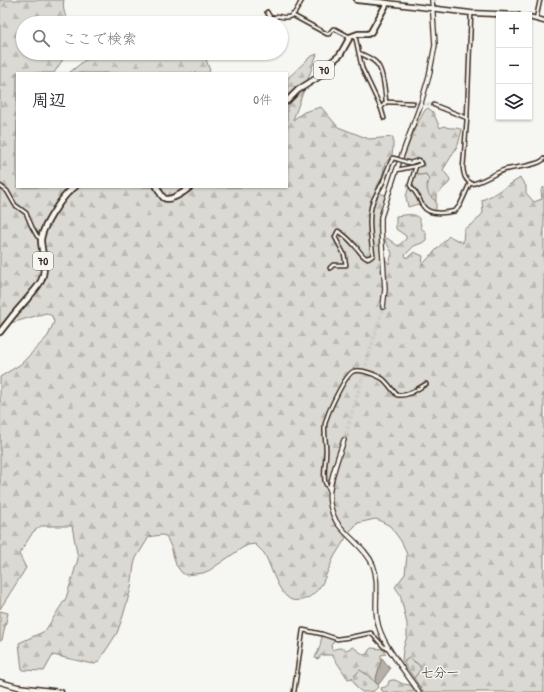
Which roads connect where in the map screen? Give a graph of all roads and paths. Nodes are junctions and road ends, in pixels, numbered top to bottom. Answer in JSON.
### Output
{"nodes":[{"id":1,"x":302,"y":0,"type":"edge"},
{"id":2,"x":357,"y":0,"type":"edge"},
{"id":3,"x":432,"y":0,"type":"edge"},
{"id":4,"x":540,"y":0,"type":"edge"},
{"id":5,"x":387,"y":3,"type":"junction"},
{"id":6,"x":433,"y":9,"type":"junction"},
{"id":7,"x":267,"y":12,"type":"dead end"},
{"id":8,"x":471,"y":13,"type":"junction"},
{"id":9,"x":496,"y":14,"type":"edge"},
{"id":10,"x":269,"y":16,"type":"edge"},
{"id":11,"x":292,"y":16,"type":"junction"},
{"id":12,"x":288,"y":17,"type":"edge"},
{"id":13,"x":532,"y":18,"type":"edge"},
{"id":14,"x":536,"y":19,"type":"junction"},
{"id":15,"x":544,"y":21,"type":"edge"},
{"id":16,"x":356,"y":35,"type":"junction"},
{"id":17,"x":350,"y":37,"type":"junction"},
{"id":18,"x":358,"y":52,"type":"junction"},
{"id":19,"x":288,"y":100,"type":"edge"},
{"id":20,"x":386,"y":102,"type":"junction"},
{"id":21,"x":413,"y":103,"type":"tunnel mouth"},
{"id":22,"x":434,"y":105,"type":"tunnel mouth"},
{"id":23,"x":381,"y":108,"type":"junction"},
{"id":24,"x":384,"y":118,"type":"dead end"},
{"id":25,"x":467,"y":118,"type":"junction"},
{"id":26,"x":544,"y":159,"type":"edge"},
{"id":27,"x":416,"y":166,"type":"junction"},
{"id":28,"x":397,"y":170,"type":"junction"},
{"id":29,"x":470,"y":183,"type":"junction"},
{"id":30,"x":0,"y":186,"type":"edge"},
{"id":31,"x":73,"y":188,"type":"edge"},
{"id":32,"x":158,"y":188,"type":"edge"},
{"id":33,"x":189,"y":188,"type":"edge"},
{"id":34,"x":41,"y":239,"type":"junction"},
{"id":35,"x":330,"y":268,"type":"dead end"},
{"id":36,"x":383,"y":307,"type":"tunnel mouth"},
{"id":37,"x":0,"y":332,"type":"edge"},
{"id":38,"x":426,"y":384,"type":"dead end"},
{"id":39,"x":344,"y":440,"type":"tunnel mouth"},
{"id":40,"x":330,"y":490,"type":"junction"},
{"id":41,"x":389,"y":648,"type":"junction"},
{"id":42,"x":0,"y":682,"type":"edge"},
{"id":43,"x":30,"y":690,"type":"edge"},
{"id":44,"x":61,"y":692,"type":"edge"},
{"id":45,"x":294,"y":692,"type":"edge"},
{"id":46,"x":419,"y":692,"type":"edge"}],
"edges":[{"from":1,"to":11,"type":"street"},
{"from":2,"to":5,"type":"main road"},
{"from":3,"to":6,"type":"street"},
{"from":4,"to":14,"type":"street"},
{"from":5,"to":6,"type":"main road"},
{"from":5,"to":16,"type":"main road"},
{"from":6,"to":8,"type":"main road"},
{"from":6,"to":28,"type":"street"},
{"from":7,"to":10,"type":"street"},
{"from":8,"to":9,"type":"main road"},
{"from":8,"to":25,"type":"street"},
{"from":11,"to":12,"type":"street"},
{"from":11,"to":17,"type":"street"},
{"from":13,"to":14,"type":"main road"},
{"from":14,"to":15,"type":"main road"},
{"from":16,"to":17,"type":"main road"},
{"from":16,"to":18,"type":"street"},
{"from":17,"to":19,"type":"main road","number":"70"},
{"from":18,"to":20,"type":"street"},
{"from":18,"to":23,"type":"street"},
{"from":20,"to":21,"type":"street"},
{"from":20,"to":23,"type":"street"},
{"from":22,"to":25,"type":"street"},
{"from":23,"to":24,"type":"street"},
{"from":25,"to":29,"type":"street"},
{"from":26,"to":29,"type":"street"},
{"from":27,"to":28,"type":"street"},
{"from":27,"to":29,"type":"street"},
{"from":27,"to":35,"type":"street","bridge":true},
{"from":28,"to":36,"type":"street"},
{"from":30,"to":34,"type":"street"},
{"from":31,"to":34,"type":"main road","number":"70"},
{"from":32,"to":33,"type":"main road"},
{"from":34,"to":37,"type":"main road","number":"70"},
{"from":38,"to":40,"type":"street"},
{"from":39,"to":40,"type":"street"},
{"from":40,"to":41,"type":"street"},
{"from":41,"to":45,"type":"street"},
{"from":41,"to":46,"type":"street"},
{"from":42,"to":43,"type":"main road"},
{"from":43,"to":44,"type":"main road"}]}
